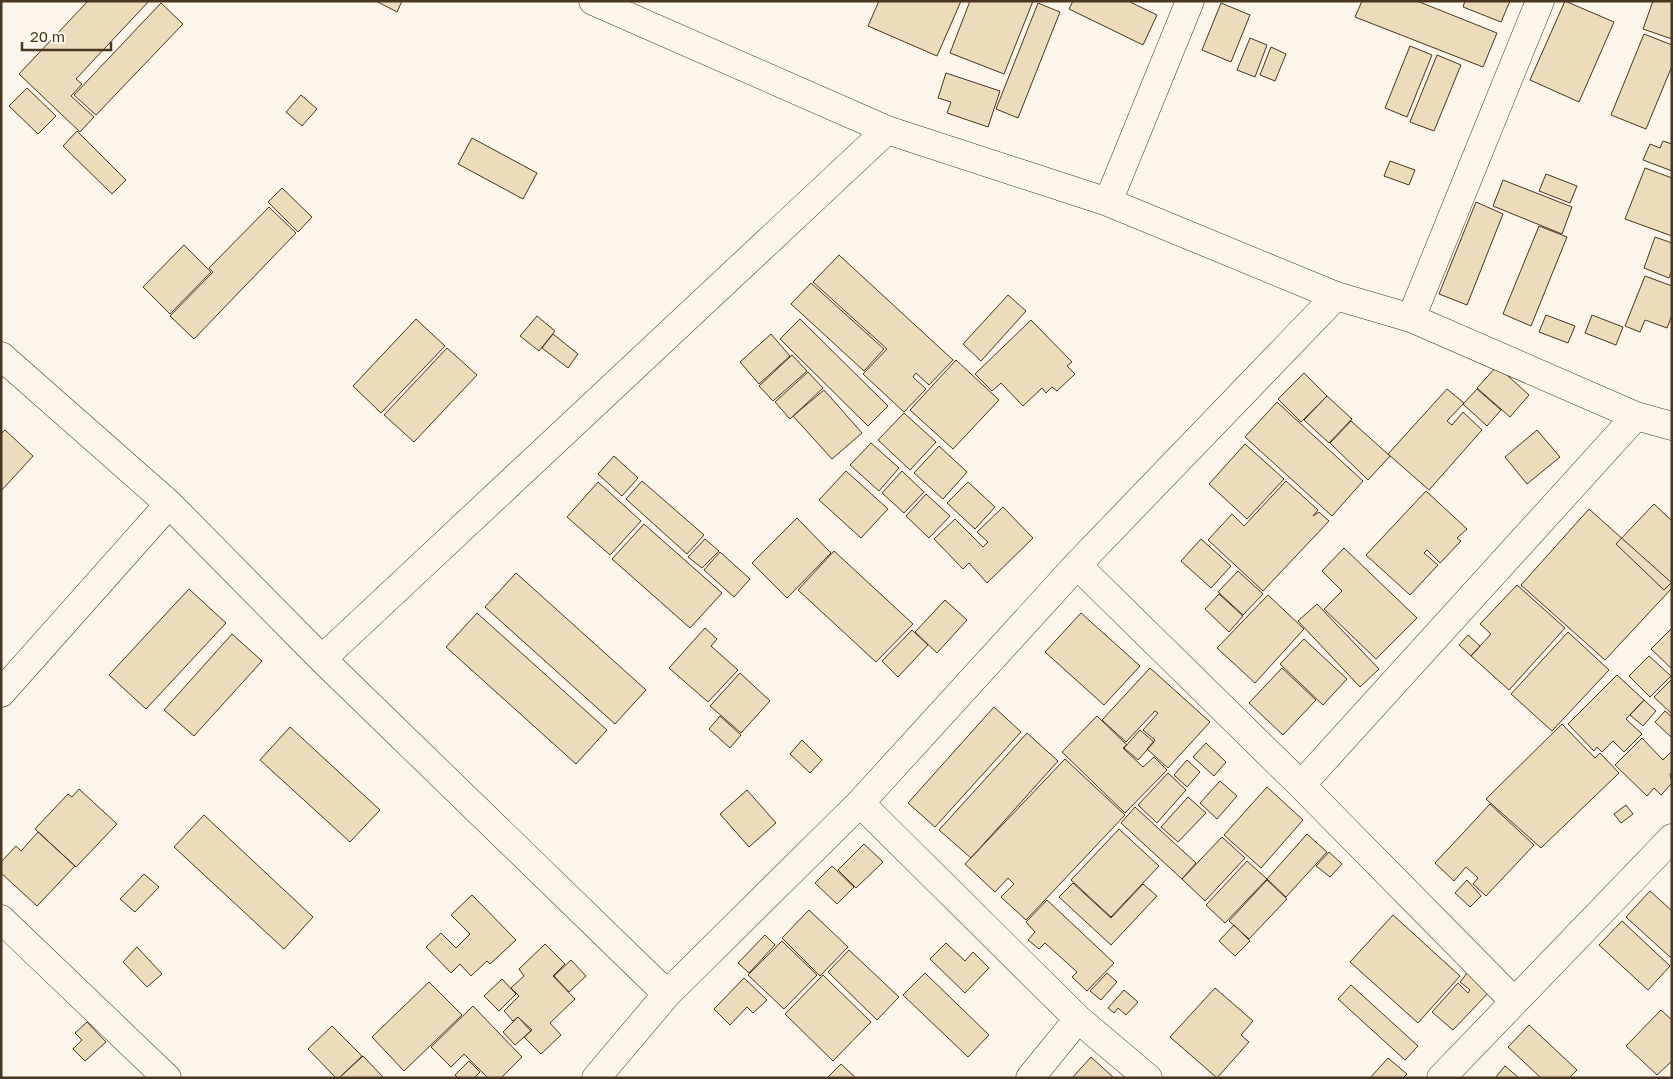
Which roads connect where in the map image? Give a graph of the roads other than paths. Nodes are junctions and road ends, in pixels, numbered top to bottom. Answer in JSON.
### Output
{"nodes":[{"id":1,"x":593,"y":1,"type":"edge"},
{"id":2,"x":1190,"y":1,"type":"edge"},
{"id":3,"x":1540,"y":1,"type":"edge"},
{"id":4,"x":887,"y":130,"type":"junction"},
{"id":5,"x":1108,"y":202,"type":"junction"},
{"id":6,"x":1336,"y":296,"type":"junction"},
{"id":7,"x":1411,"y":318,"type":"junction"},
{"id":8,"x":1,"y":356,"type":"edge"},
{"id":9,"x":1636,"y":416,"type":"junction"},
{"id":10,"x":1672,"y":426,"type":"edge"},
{"id":11,"x":169,"y":504,"type":"junction"},
{"id":12,"x":1077,"y":565,"type":"junction"},
{"id":13,"x":322,"y":659,"type":"junction"},
{"id":14,"x":1,"y":693,"type":"edge"},
{"id":15,"x":1301,"y":785,"type":"junction"},
{"id":16,"x":860,"y":802,"type":"junction"},
{"id":17,"x":1672,"y":838,"type":"edge"},
{"id":18,"x":1,"y":919,"type":"edge"},
{"id":19,"x":667,"y":994,"type":"junction"},
{"id":20,"x":1513,"y":1000,"type":"junction"},
{"id":21,"x":1078,"y":1019,"type":"junction"},
{"id":22,"x":167,"y":1078,"type":"edge"},
{"id":23,"x":596,"y":1078,"type":"edge"},
{"id":24,"x":1030,"y":1078,"type":"edge"},
{"id":25,"x":1148,"y":1078,"type":"edge"},
{"id":26,"x":1441,"y":1078,"type":"edge"}],
"edges":[{"from":1,"to":4,"type":"street"},
{"from":2,"to":5,"type":"street"},
{"from":3,"to":7,"type":"street"},
{"from":4,"to":5,"type":"street"},
{"from":4,"to":13,"type":"street"},
{"from":5,"to":6,"type":"street"},
{"from":6,"to":7,"type":"street"},
{"from":6,"to":12,"type":"street"},
{"from":7,"to":9,"type":"street"},
{"from":8,"to":11,"type":"street"},
{"from":9,"to":10,"type":"street"},
{"from":9,"to":15,"type":"street"},
{"from":11,"to":13,"type":"street"},
{"from":11,"to":14,"type":"street"},
{"from":12,"to":15,"type":"street"},
{"from":12,"to":16,"type":"street"},
{"from":13,"to":19,"type":"street"},
{"from":15,"to":20,"type":"street"},
{"from":16,"to":19,"type":"street"},
{"from":16,"to":21,"type":"street"},
{"from":17,"to":20,"type":"street"},
{"from":18,"to":22,"type":"street"},
{"from":19,"to":23,"type":"street"},
{"from":20,"to":26,"type":"street"},
{"from":21,"to":24,"type":"street"},
{"from":21,"to":25,"type":"street"}]}
